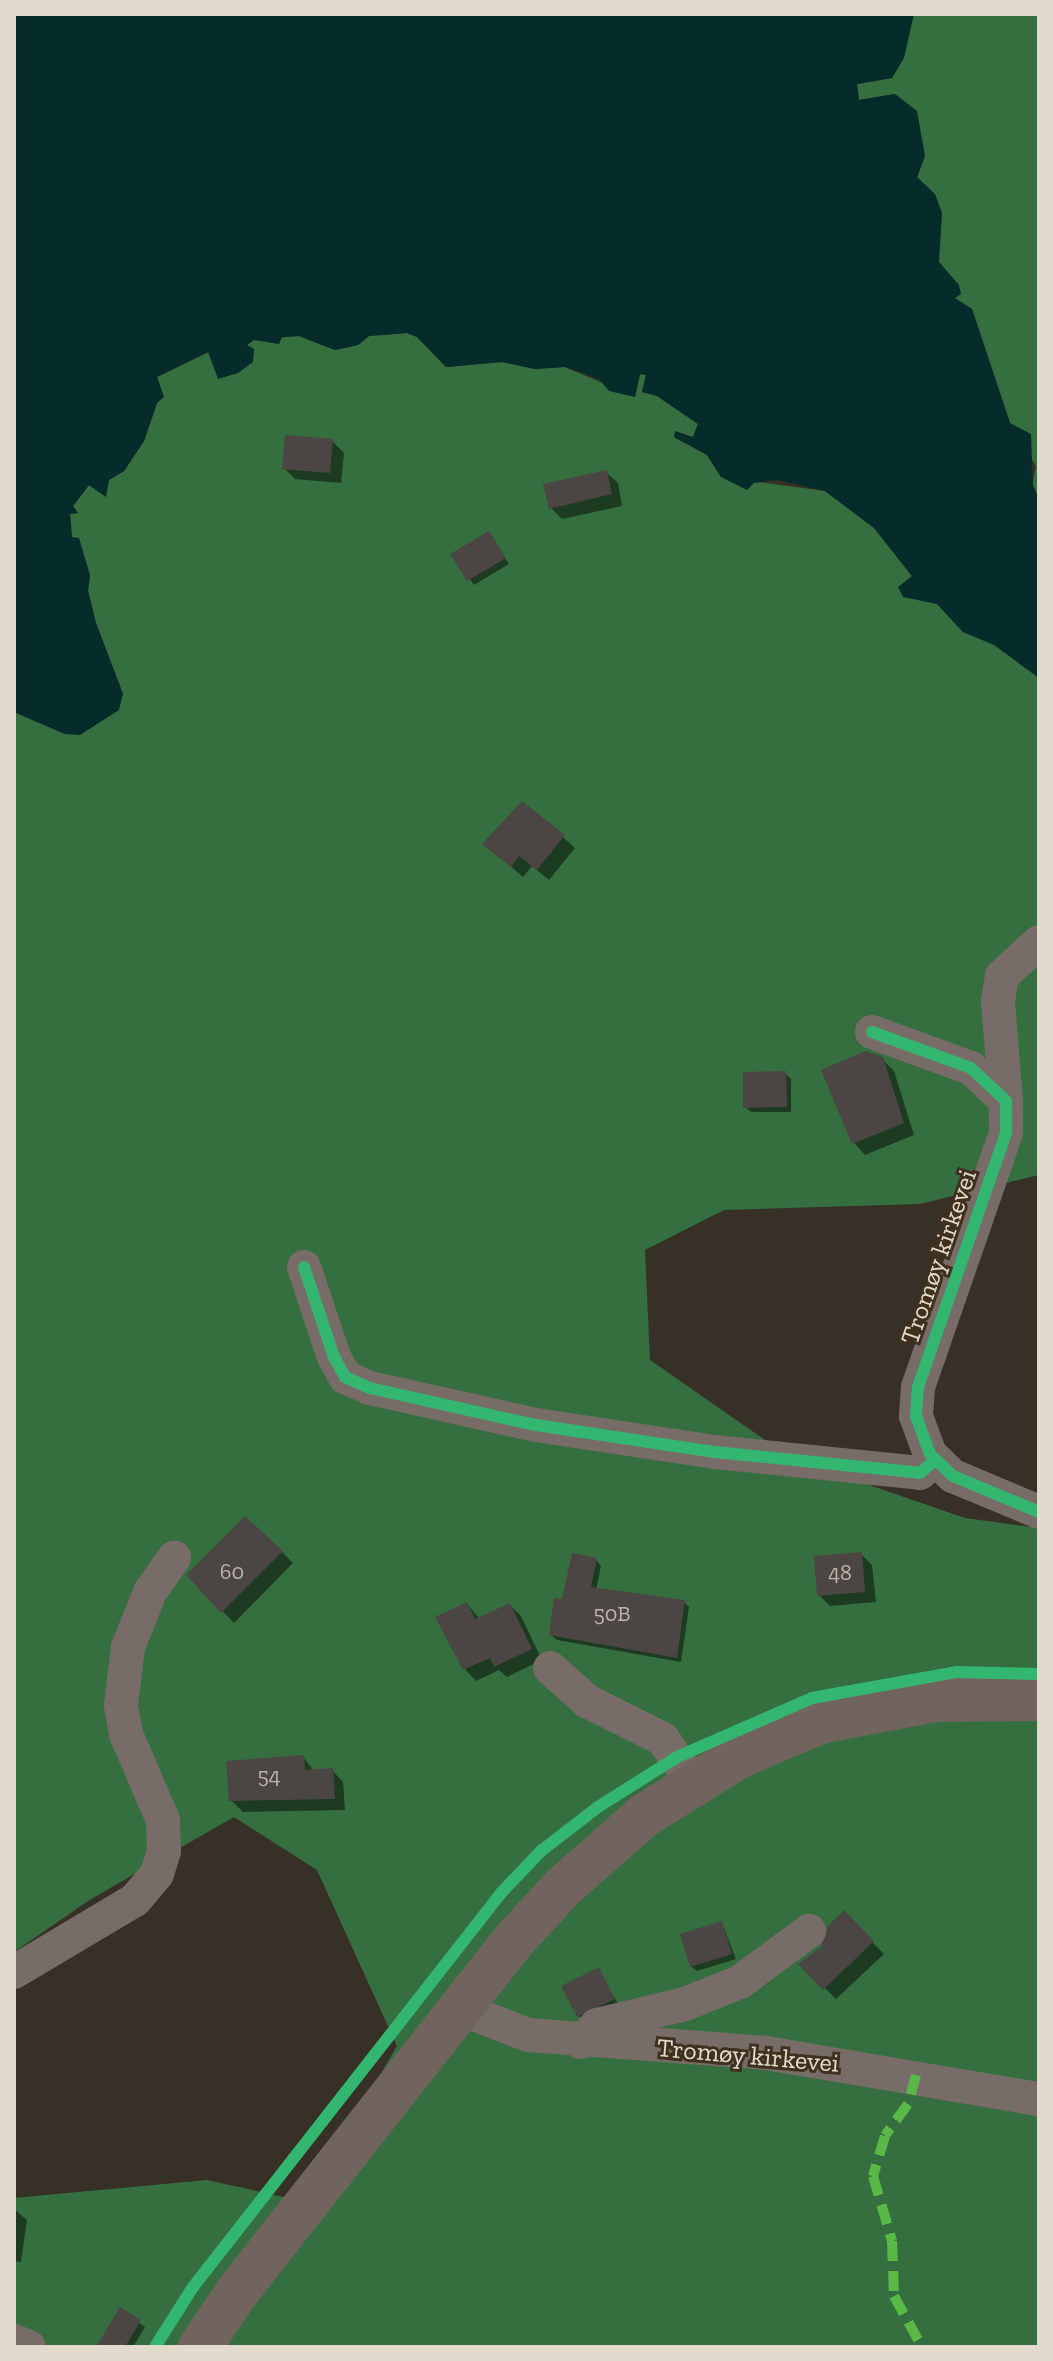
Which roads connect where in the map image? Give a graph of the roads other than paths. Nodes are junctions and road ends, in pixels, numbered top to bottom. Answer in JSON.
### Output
{"nodes":[{"id":1,"x":1039,"y":942,"type":"edge"},
{"id":2,"x":872,"y":1032,"type":"dead end"},
{"id":3,"x":1006,"y":1101,"type":"junction"},
{"id":4,"x":304,"y":1267,"type":"dead end"},
{"id":5,"x":934,"y":1461,"type":"junction"},
{"id":6,"x":1039,"y":1512,"type":"edge"},
{"id":7,"x":174,"y":1558,"type":"dead end"},
{"id":8,"x":550,"y":1668,"type":"dead end"},
{"id":9,"x":1039,"y":1699,"type":"edge"},
{"id":10,"x":693,"y":1783,"type":"junction"},
{"id":11,"x":809,"y":1931,"type":"dead end"},
{"id":12,"x":14,"y":1972,"type":"edge"},
{"id":13,"x":459,"y":2008,"type":"junction"},
{"id":14,"x":580,"y":2042,"type":"junction"},
{"id":15,"x":1039,"y":2099,"type":"edge"},
{"id":16,"x":14,"y":2341,"type":"edge"},
{"id":17,"x":29,"y":2347,"type":"edge"},
{"id":18,"x":200,"y":2347,"type":"edge"}],
"edges":[{"from":1,"to":3,"type":"street","name":"Tromøy kirkevei"},
{"from":2,"to":3,"type":"street"},
{"from":3,"to":5,"type":"street","name":"Tromøy kirkevei"},
{"from":4,"to":5,"type":"street"},
{"from":5,"to":6,"type":"street"},
{"from":7,"to":12,"type":"street"},
{"from":8,"to":10,"type":"street"},
{"from":9,"to":10,"type":"main road"},
{"from":10,"to":13,"type":"main road"},
{"from":11,"to":14,"type":"street"},
{"from":13,"to":14,"type":"street","name":"Tromøy kirkevei"},
{"from":13,"to":18,"type":"main road"},
{"from":14,"to":15,"type":"street","name":"Tromøy kirkevei"},
{"from":16,"to":17,"type":"street"}]}
